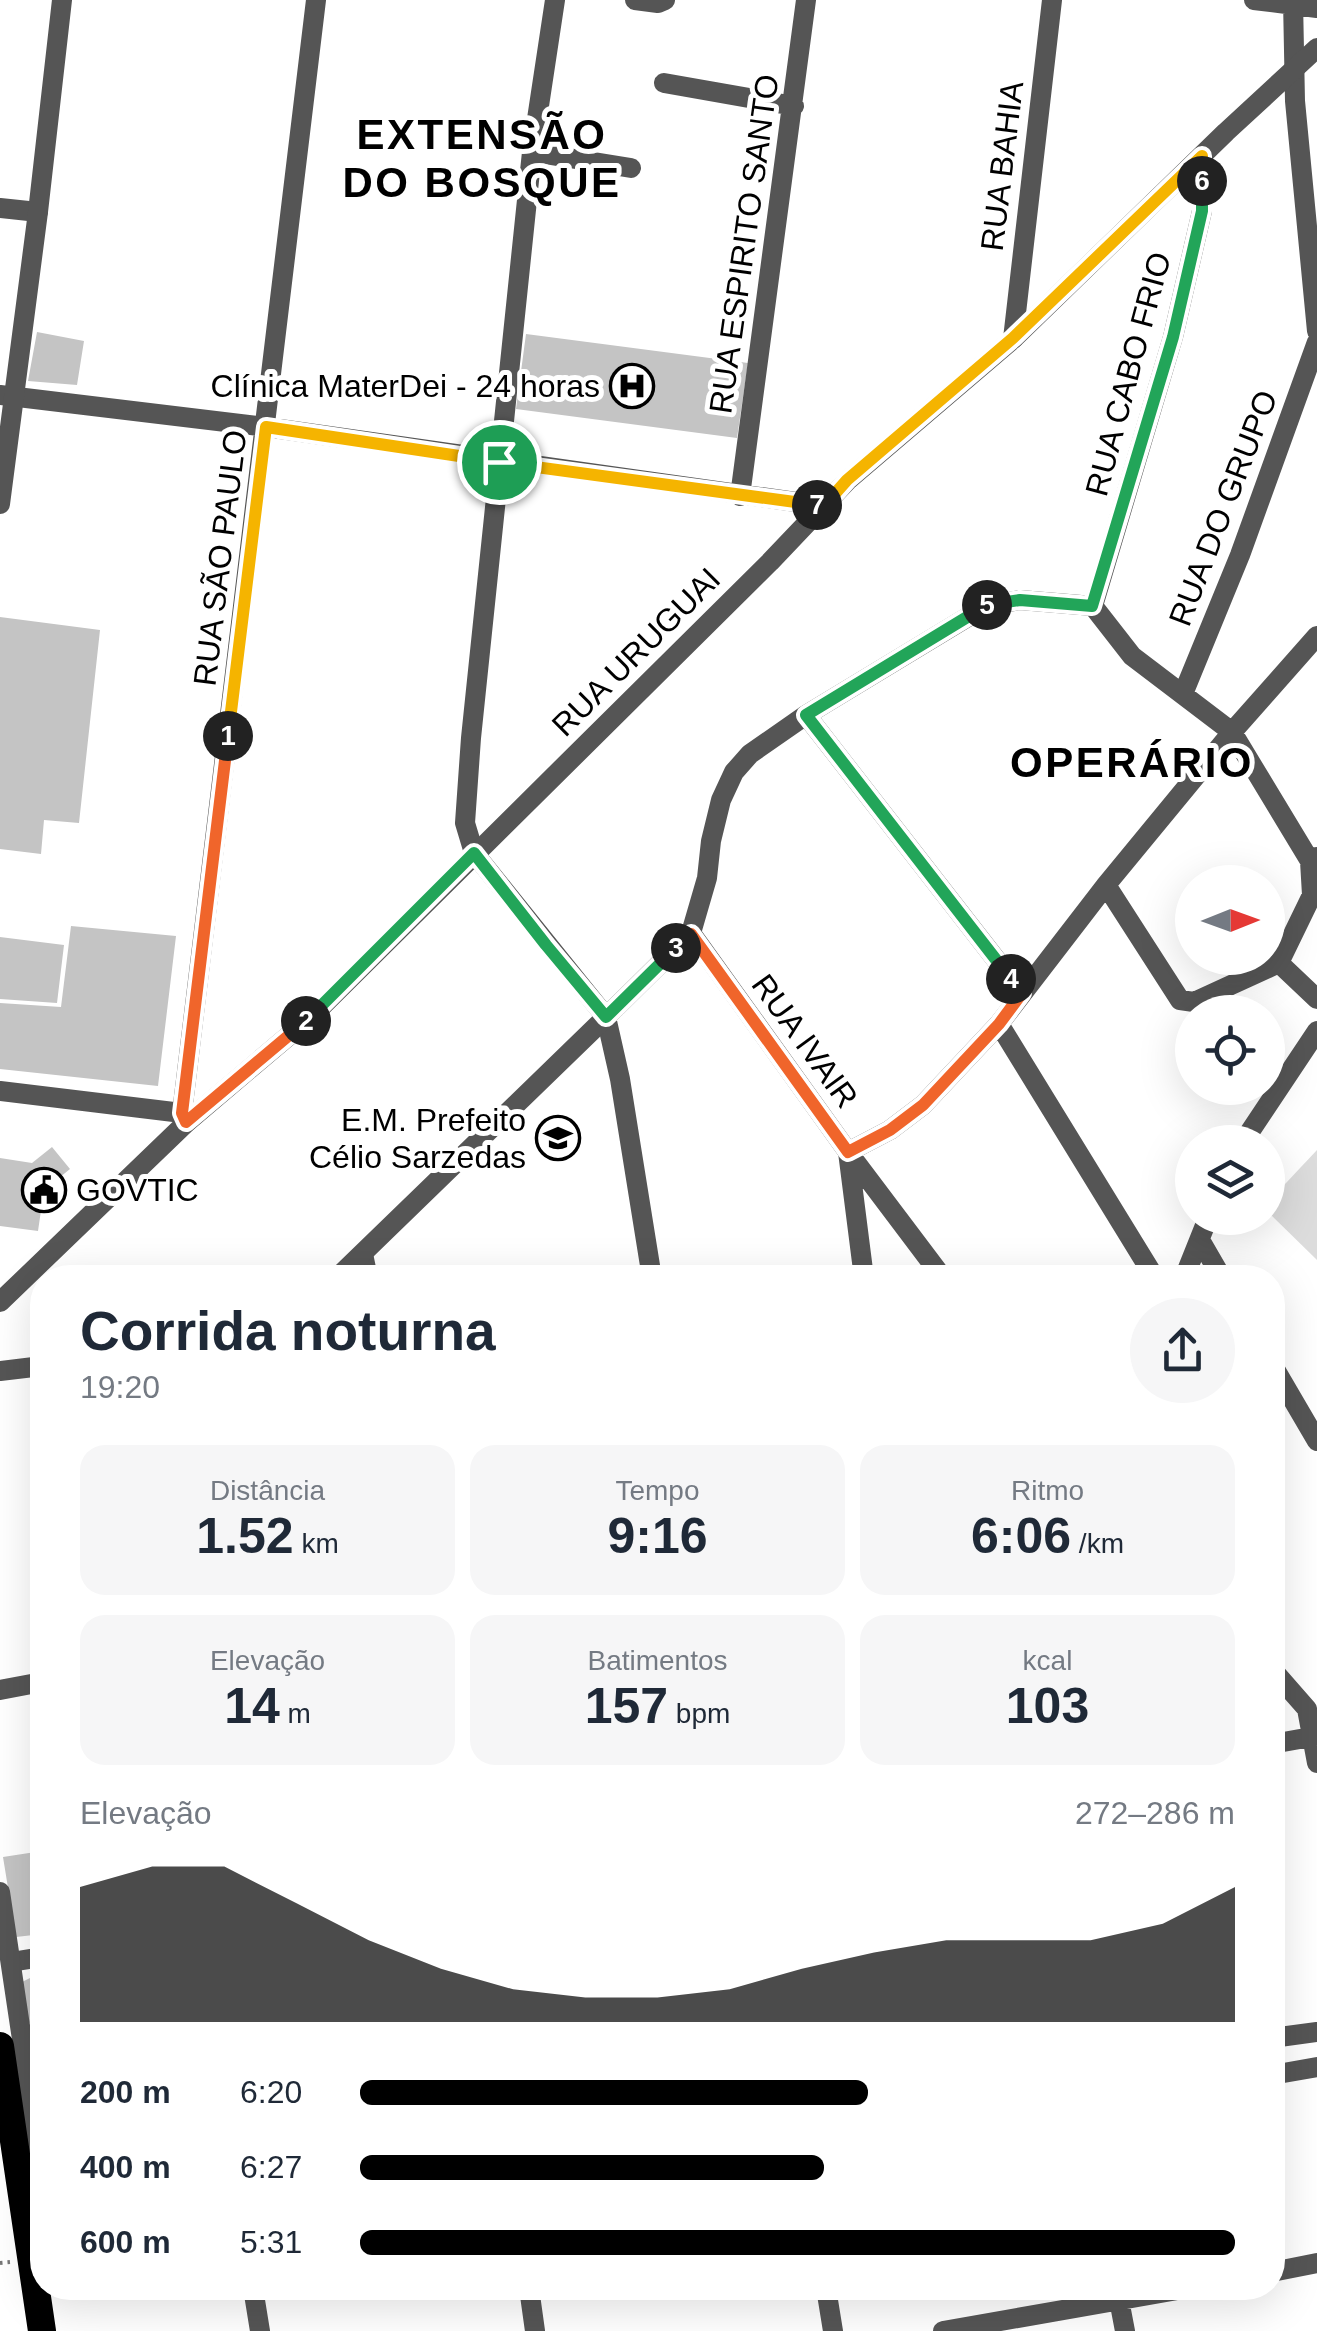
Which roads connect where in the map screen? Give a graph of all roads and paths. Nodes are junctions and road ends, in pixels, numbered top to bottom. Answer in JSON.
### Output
{"nodes":[{"id":1,"x":62,"y":0,"type":"edge"},
{"id":2,"x":316,"y":0,"type":"edge"},
{"id":3,"x":555,"y":0,"type":"edge"},
{"id":4,"x":635,"y":0,"type":"edge"},
{"id":5,"x":666,"y":0,"type":"edge"},
{"id":6,"x":806,"y":0,"type":"edge"},
{"id":7,"x":1052,"y":0,"type":"edge"},
{"id":8,"x":1254,"y":0,"type":"edge"},
{"id":9,"x":1293,"y":3,"type":"edge"},
{"id":10,"x":1317,"y":8,"type":"edge"},
{"id":11,"x":1317,"y":48,"type":"edge"},
{"id":12,"x":1296,"y":68,"type":"junction"},
{"id":13,"x":664,"y":83,"type":"dead end"},
{"id":14,"x":794,"y":106,"type":"junction"},
{"id":15,"x":532,"y":152,"type":"junction"},
{"id":16,"x":1202,"y":156,"type":"junction"},
{"id":17,"x":631,"y":168,"type":"dead end"},
{"id":18,"x":0,"y":208,"type":"edge"},
{"id":19,"x":38,"y":212,"type":"junction"},
{"id":20,"x":1317,"y":331,"type":"edge"},
{"id":21,"x":1013,"y":338,"type":"junction"},
{"id":22,"x":1317,"y":342,"type":"edge"},
{"id":23,"x":7,"y":396,"type":"edge"},
{"id":24,"x":266,"y":427,"type":"junction"},
{"id":25,"x":499,"y":462,"type":"junction"},
{"id":26,"x":740,"y":496,"type":"junction"},
{"id":27,"x":0,"y":504,"type":"edge"},
{"id":28,"x":824,"y":506,"type":"junction"},
{"id":29,"x":1092,"y":606,"type":"junction"},
{"id":30,"x":1317,"y":636,"type":"edge"},
{"id":31,"x":1183,"y":694,"type":"junction"},
{"id":32,"x":806,"y":715,"type":"junction"},
{"id":33,"x":1232,"y":732,"type":"junction"},
{"id":34,"x":474,"y":853,"type":"junction"},
{"id":35,"x":1313,"y":859,"type":"edge"},
{"id":36,"x":1106,"y":885,"type":"junction"},
{"id":37,"x":691,"y":934,"type":"junction"},
{"id":38,"x":1285,"y":951,"type":"edge"},
{"id":39,"x":1285,"y":969,"type":"edge"},
{"id":40,"x":1253,"y":975,"type":"edge"},
{"id":41,"x":1022,"y":993,"type":"junction"},
{"id":42,"x":1317,"y":1000,"type":"edge"},
{"id":43,"x":606,"y":1017,"type":"junction"},
{"id":44,"x":999,"y":1024,"type":"junction"},
{"id":45,"x":1317,"y":1032,"type":"edge"},
{"id":46,"x":0,"y":1091,"type":"edge"},
{"id":47,"x":184,"y":1118,"type":"junction"},
{"id":48,"x":1254,"y":1125,"type":"edge"},
{"id":49,"x":848,"y":1152,"type":"junction"},
{"id":50,"x":1202,"y":1235,"type":"edge"},
{"id":51,"x":1200,"y":1240,"type":"junction"},
{"id":52,"x":364,"y":1254,"type":"junction"},
{"id":53,"x":37,"y":1265,"type":"edge"},
{"id":54,"x":352,"y":1265,"type":"edge"},
{"id":55,"x":366,"y":1265,"type":"edge"},
{"id":56,"x":650,"y":1265,"type":"edge"},
{"id":57,"x":862,"y":1265,"type":"edge"},
{"id":58,"x":934,"y":1265,"type":"edge"},
{"id":59,"x":1147,"y":1265,"type":"edge"},
{"id":60,"x":1189,"y":1265,"type":"edge"},
{"id":61,"x":1214,"y":1265,"type":"edge"},
{"id":62,"x":30,"y":1272,"type":"edge"},
{"id":63,"x":0,"y":1302,"type":"edge"},
{"id":64,"x":30,"y":1367,"type":"edge"},
{"id":65,"x":0,"y":1371,"type":"edge"},
{"id":66,"x":1285,"y":1386,"type":"edge"},
{"id":67,"x":1317,"y":1440,"type":"edge"},
{"id":68,"x":1285,"y":1683,"type":"edge"},
{"id":69,"x":30,"y":1684,"type":"edge"},
{"id":70,"x":0,"y":1690,"type":"edge"},
{"id":71,"x":1311,"y":1737,"type":"junction"},
{"id":72,"x":1285,"y":1742,"type":"edge"},
{"id":73,"x":1317,"y":1763,"type":"edge"},
{"id":74,"x":0,"y":1892,"type":"edge"},
{"id":75,"x":30,"y":1959,"type":"edge"},
{"id":76,"x":11,"y":1962,"type":"junction"},
{"id":77,"x":1317,"y":2032,"type":"edge"},
{"id":78,"x":1285,"y":2036,"type":"edge"},
{"id":79,"x":0,"y":2046,"type":"edge"},
{"id":80,"x":1317,"y":2067,"type":"edge"},
{"id":81,"x":1285,"y":2072,"type":"edge"},
{"id":82,"x":30,"y":2091,"type":"edge"},
{"id":83,"x":0,"y":2170,"type":"edge"},
{"id":84,"x":30,"y":2207,"type":"edge"},
{"id":85,"x":1317,"y":2263,"type":"edge"},
{"id":86,"x":1285,"y":2269,"type":"edge"},
{"id":87,"x":40,"y":2300,"type":"edge"},
{"id":88,"x":255,"y":2300,"type":"edge"},
{"id":89,"x":530,"y":2300,"type":"edge"},
{"id":90,"x":828,"y":2300,"type":"edge"},
{"id":91,"x":1090,"y":2300,"type":"edge"},
{"id":92,"x":1119,"y":2300,"type":"edge"},
{"id":93,"x":24,"y":2331,"type":"edge"},
{"id":94,"x":42,"y":2331,"type":"edge"},
{"id":95,"x":260,"y":2331,"type":"edge"},
{"id":96,"x":535,"y":2331,"type":"edge"},
{"id":97,"x":833,"y":2331,"type":"edge"},
{"id":98,"x":943,"y":2331,"type":"edge"},
{"id":99,"x":1125,"y":2331,"type":"edge"}],
"edges":[{"from":1,"to":19,"type":"street"},
{"from":2,"to":24,"type":"street","name":"RUA SÃO PAULO"},
{"from":3,"to":15,"type":"street"},
{"from":4,"to":5,"type":"street"},
{"from":6,"to":14,"type":"street","name":"RUA ESPIRITO SANTO"},
{"from":7,"to":21,"type":"street","name":"RUA BAHIA"},
{"from":8,"to":9,"type":"street"},
{"from":9,"to":10,"type":"street"},
{"from":9,"to":12,"type":"street"},
{"from":11,"to":12,"type":"street","name":"RUA URUGUAI"},
{"from":12,"to":16,"type":"street","name":"RUA URUGUAI"},
{"from":12,"to":20,"type":"street"},
{"from":13,"to":14,"type":"street"},
{"from":14,"to":26,"type":"street","name":"RUA ESPIRITO SANTO"},
{"from":15,"to":17,"type":"street"},
{"from":15,"to":25,"type":"street"},
{"from":16,"to":21,"type":"street","name":"RUA URUGUAI"},
{"from":16,"to":29,"type":"street","name":"RUA CABO FRIO"},
{"from":18,"to":19,"type":"street"},
{"from":19,"to":23,"type":"street"},
{"from":21,"to":28,"type":"street","name":"RUA URUGUAI"},
{"from":22,"to":31,"type":"street","name":"RUA DO GRUPO"},
{"from":23,"to":24,"type":"street"},
{"from":23,"to":27,"type":"street"},
{"from":24,"to":25,"type":"street"},
{"from":24,"to":47,"type":"street","name":"RUA SÃO PAULO"},
{"from":25,"to":26,"type":"street"},
{"from":25,"to":34,"type":"street"},
{"from":26,"to":28,"type":"street"},
{"from":28,"to":34,"type":"street","name":"RUA URUGUAI"},
{"from":29,"to":31,"type":"street"},
{"from":29,"to":32,"type":"street"},
{"from":30,"to":33,"type":"street"},
{"from":31,"to":33,"type":"street"},
{"from":32,"to":37,"type":"street"},
{"from":32,"to":41,"type":"street"},
{"from":33,"to":35,"type":"street"},
{"from":33,"to":36,"type":"street"},
{"from":34,"to":43,"type":"street"},
{"from":34,"to":47,"type":"street","name":"RUA URUGUAI"},
{"from":35,"to":38,"type":"street"},
{"from":36,"to":40,"type":"street"},
{"from":36,"to":41,"type":"street"},
{"from":37,"to":43,"type":"street"},
{"from":37,"to":49,"type":"street","name":"RUA IVAIR"},
{"from":39,"to":42,"type":"street"},
{"from":41,"to":44,"type":"street"},
{"from":43,"to":52,"type":"street"},
{"from":43,"to":56,"type":"street"},
{"from":44,"to":49,"type":"street"},
{"from":44,"to":59,"type":"street"},
{"from":45,"to":48,"type":"street"},
{"from":46,"to":47,"type":"street"},
{"from":47,"to":53,"type":"street","name":"RUA URUGUAI"},
{"from":49,"to":57,"type":"street"},
{"from":49,"to":58,"type":"street","name":"RUA IVAIR"},
{"from":50,"to":51,"type":"street"},
{"from":51,"to":60,"type":"street"},
{"from":51,"to":61,"type":"street"},
{"from":52,"to":54,"type":"street"},
{"from":52,"to":55,"type":"street"},
{"from":62,"to":63,"type":"street","name":"RUA URUGUAI"},
{"from":64,"to":65,"type":"street"},
{"from":66,"to":67,"type":"street"},
{"from":68,"to":71,"type":"street"},
{"from":69,"to":70,"type":"street"},
{"from":71,"to":72,"type":"street"},
{"from":71,"to":73,"type":"street"},
{"from":74,"to":76,"type":"street"},
{"from":75,"to":76,"type":"street"},
{"from":76,"to":82,"type":"street"},
{"from":77,"to":78,"type":"street"},
{"from":79,"to":84,"type":"highway"},
{"from":80,"to":81,"type":"street"},
{"from":83,"to":93,"type":"highway"},
{"from":85,"to":86,"type":"street"},
{"from":87,"to":94,"type":"highway"},
{"from":88,"to":95,"type":"street"},
{"from":89,"to":96,"type":"street"},
{"from":90,"to":97,"type":"street"},
{"from":91,"to":98,"type":"street"},
{"from":92,"to":99,"type":"street"}]}
